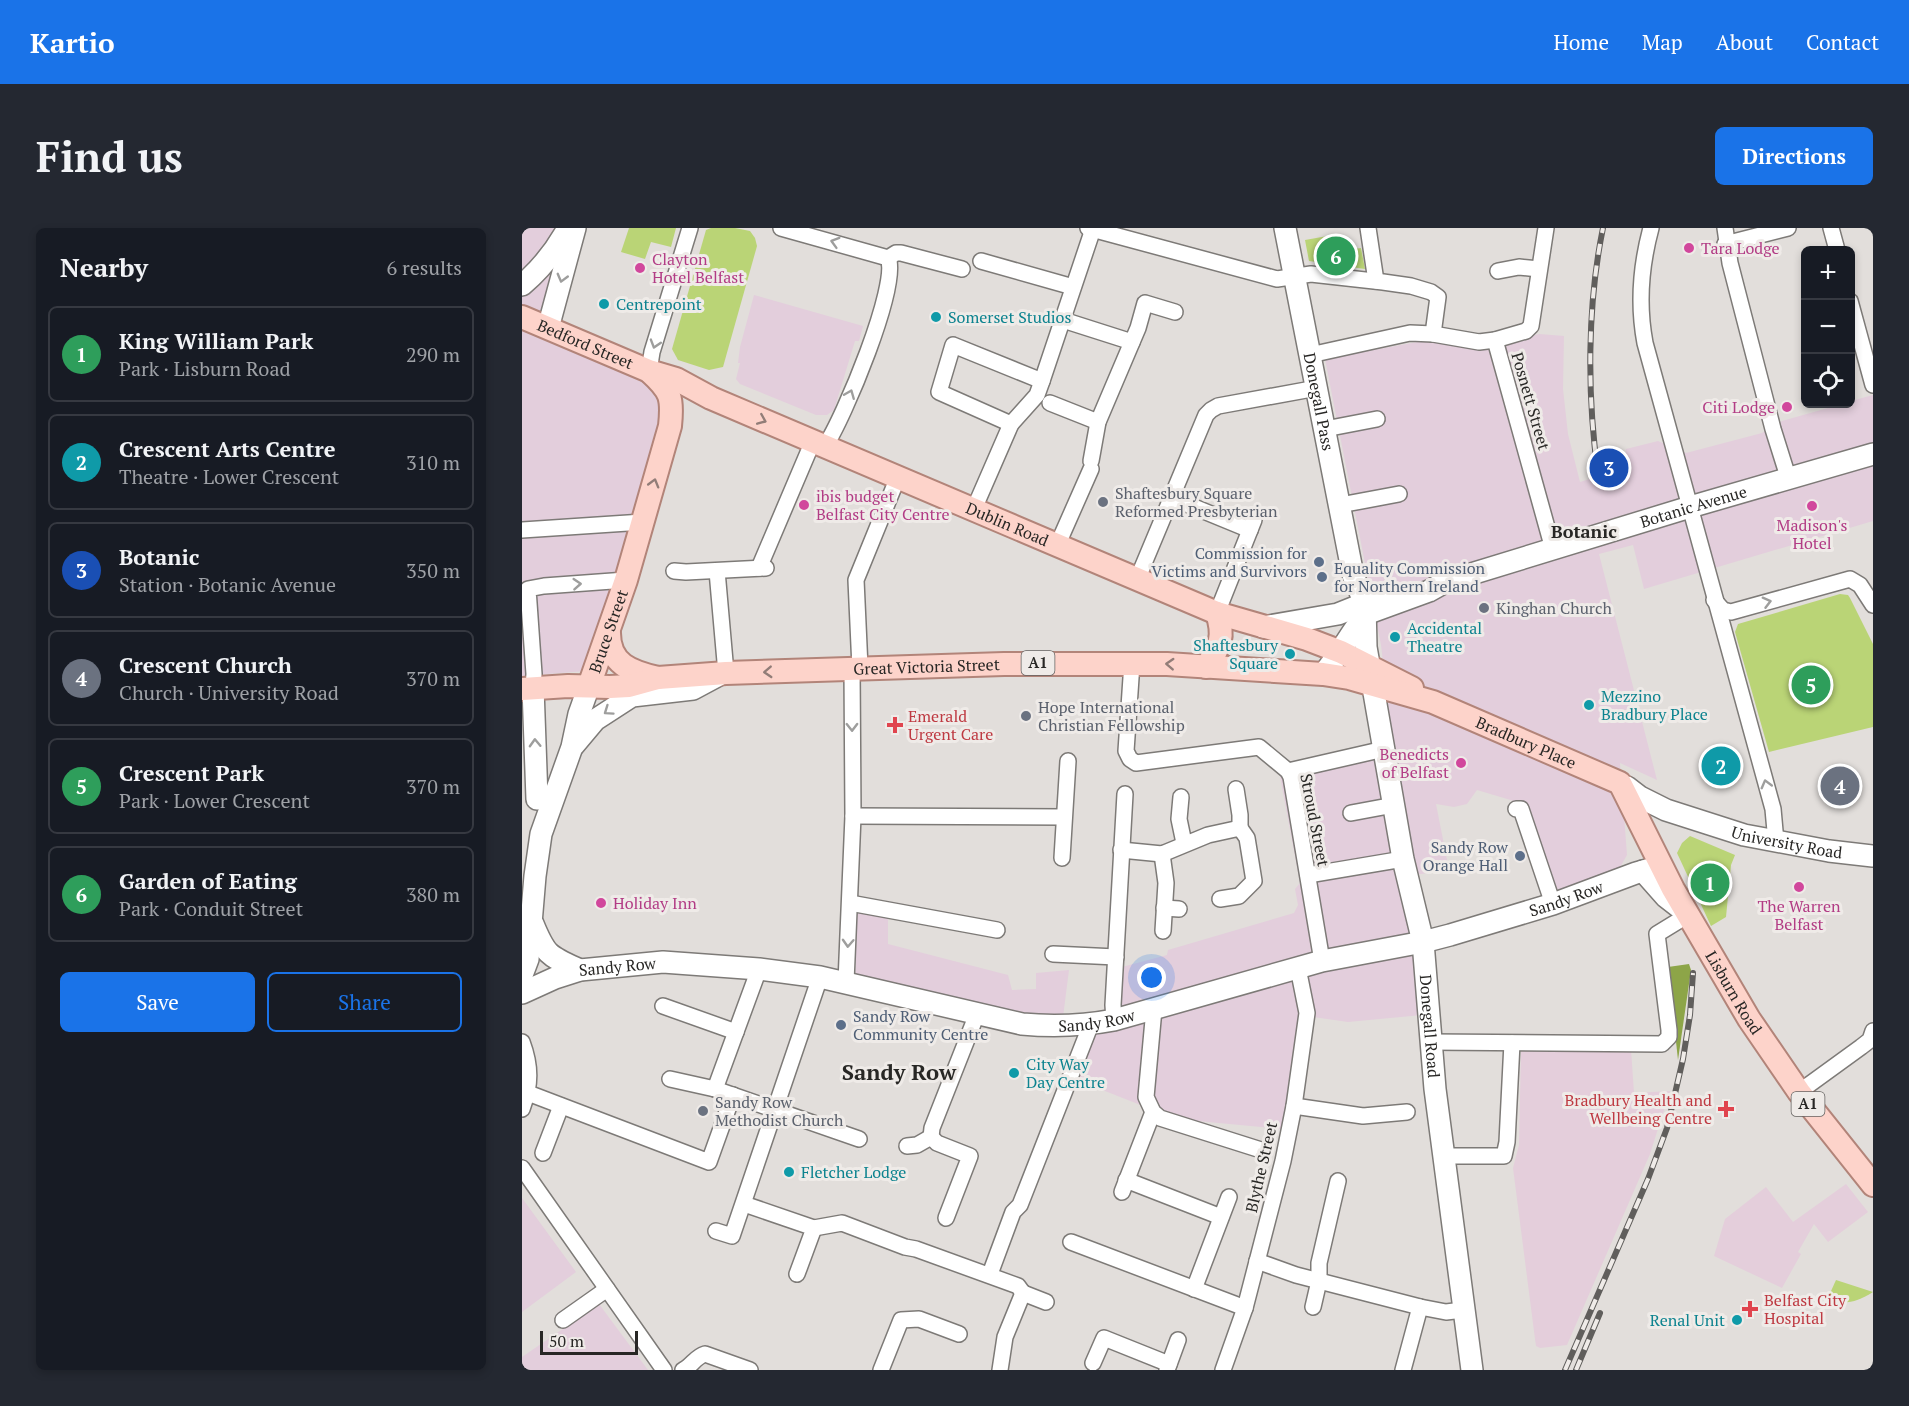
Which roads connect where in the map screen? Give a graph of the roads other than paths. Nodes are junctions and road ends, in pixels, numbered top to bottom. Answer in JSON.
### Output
{"nodes":[{"id":1,"x":568,"y":228,"type":"edge"},
{"id":2,"x":575,"y":228,"type":"edge"},
{"id":3,"x":690,"y":228,"type":"edge"},
{"id":4,"x":781,"y":228,"type":"edge"},
{"id":5,"x":1285,"y":228,"type":"edge"},
{"id":6,"x":1368,"y":228,"type":"edge"},
{"id":7,"x":1546,"y":228,"type":"edge"},
{"id":8,"x":1651,"y":228,"type":"edge"},
{"id":9,"x":1788,"y":228,"type":"edge"},
{"id":10,"x":1831,"y":228,"type":"edge"},
{"id":11,"x":1090,"y":229,"type":"edge"},
{"id":12,"x":1725,"y":236,"type":"edge"},
{"id":13,"x":1836,"y":246,"type":"edge"},
{"id":14,"x":888,"y":258,"type":"junction"},
{"id":15,"x":981,"y":261,"type":"dead end"},
{"id":16,"x":1539,"y":269,"type":"junction"},
{"id":17,"x":962,"y":270,"type":"dead end"},
{"id":18,"x":1498,"y":271,"type":"dead end"},
{"id":19,"x":1295,"y":276,"type":"junction"},
{"id":20,"x":1376,"y":281,"type":"junction"},
{"id":21,"x":522,"y":285,"type":"edge"},
{"id":22,"x":1074,"y":286,"type":"junction"},
{"id":23,"x":1175,"y":312,"type":"dead end"},
{"id":24,"x":1855,"y":316,"type":"edge"},
{"id":25,"x":522,"y":317,"type":"edge"},
{"id":26,"x":1063,"y":320,"type":"junction"},
{"id":27,"x":548,"y":328,"type":"junction"},
{"id":28,"x":1433,"y":334,"type":"junction"},
{"id":29,"x":1495,"y":340,"type":"junction"},
{"id":30,"x":1132,"y":342,"type":"junction"},
{"id":31,"x":1310,"y":355,"type":"junction"},
{"id":32,"x":649,"y":371,"type":"junction"},
{"id":33,"x":1042,"y":381,"type":"junction"},
{"id":34,"x":1873,"y":385,"type":"edge"},
{"id":35,"x":1317,"y":387,"type":"junction"},
{"id":36,"x":711,"y":398,"type":"junction"},
{"id":37,"x":1050,"y":403,"type":"dead end"},
{"id":38,"x":1377,"y":419,"type":"dead end"},
{"id":39,"x":1098,"y":422,"type":"junction"},
{"id":40,"x":1011,"y":424,"type":"junction"},
{"id":41,"x":670,"y":426,"type":"junction"},
{"id":42,"x":1325,"y":429,"type":"junction"},
{"id":43,"x":819,"y":444,"type":"junction"},
{"id":44,"x":1873,"y":454,"type":"edge"},
{"id":45,"x":898,"y":477,"type":"junction"},
{"id":46,"x":1789,"y":480,"type":"junction"},
{"id":47,"x":1399,"y":494,"type":"dead end"},
{"id":48,"x":1172,"y":498,"type":"junction"},
{"id":49,"x":1340,"y":505,"type":"junction"},
{"id":50,"x":1690,"y":507,"type":"junction"},
{"id":51,"x":974,"y":509,"type":"junction"},
{"id":52,"x":643,"y":522,"type":"junction"},
{"id":53,"x":522,"y":530,"type":"edge"},
{"id":54,"x":1057,"y":546,"type":"junction"},
{"id":55,"x":1553,"y":549,"type":"junction"},
{"id":56,"x":674,"y":571,"type":"dead end"},
{"id":57,"x":717,"y":571,"type":"junction"},
{"id":58,"x":1354,"y":576,"type":"junction"},
{"id":59,"x":626,"y":580,"type":"junction"},
{"id":60,"x":1137,"y":580,"type":"junction"},
{"id":61,"x":1714,"y":600,"type":"junction"},
{"id":62,"x":1873,"y":605,"type":"edge"},
{"id":63,"x":1365,"y":609,"type":"junction"},
{"id":64,"x":1731,"y":612,"type":"junction"},
{"id":65,"x":1217,"y":613,"type":"junction"},
{"id":66,"x":1338,"y":614,"type":"junction"},
{"id":67,"x":1260,"y":626,"type":"junction"},
{"id":68,"x":1724,"y":628,"type":"junction"},
{"id":69,"x":609,"y":633,"type":"junction"},
{"id":70,"x":1332,"y":662,"type":"junction"},
{"id":71,"x":1132,"y":663,"type":"junction"},
{"id":72,"x":1206,"y":667,"type":"junction"},
{"id":73,"x":856,"y":668,"type":"junction"},
{"id":74,"x":724,"y":674,"type":"junction"},
{"id":75,"x":1371,"y":675,"type":"junction"},
{"id":76,"x":658,"y":678,"type":"junction"},
{"id":77,"x":589,"y":686,"type":"junction"},
{"id":78,"x":527,"y":689,"type":"edge"},
{"id":79,"x":572,"y":747,"type":"junction"},
{"id":80,"x":1384,"y":749,"type":"junction"},
{"id":81,"x":1068,"y":761,"type":"dead end"},
{"id":82,"x":1288,"y":771,"type":"junction"},
{"id":83,"x":1624,"y":785,"type":"junction"},
{"id":84,"x":1236,"y":789,"type":"dead end"},
{"id":85,"x":1125,"y":794,"type":"dead end"},
{"id":86,"x":1181,"y":796,"type":"dead end"},
{"id":87,"x":538,"y":800,"type":"edge"},
{"id":88,"x":1394,"y":805,"type":"junction"},
{"id":89,"x":1516,"y":809,"type":"dead end"},
{"id":90,"x":1351,"y":813,"type":"dead end"},
{"id":91,"x":853,"y":816,"type":"junction"},
{"id":92,"x":1064,"y":817,"type":"junction"},
{"id":93,"x":1240,"y":828,"type":"junction"},
{"id":94,"x":1776,"y":842,"type":"junction"},
{"id":95,"x":1184,"y":843,"type":"junction"},
{"id":96,"x":534,"y":847,"type":"edge"},
{"id":97,"x":1121,"y":850,"type":"junction"},
{"id":98,"x":1162,"y":854,"type":"junction"},
{"id":99,"x":1873,"y":856,"type":"edge"},
{"id":100,"x":1062,"y":858,"type":"dead end"},
{"id":101,"x":1403,"y":859,"type":"junction"},
{"id":102,"x":1653,"y":870,"type":"junction"},
{"id":103,"x":1308,"y":875,"type":"junction"},
{"id":104,"x":1220,"y":899,"type":"dead end"},
{"id":105,"x":850,"y":903,"type":"junction"},
{"id":106,"x":1553,"y":904,"type":"junction"},
{"id":107,"x":1687,"y":914,"type":"junction"},
{"id":108,"x":527,"y":920,"type":"edge"},
{"id":109,"x":997,"y":930,"type":"dead end"},
{"id":110,"x":1162,"y":931,"type":"dead end"},
{"id":111,"x":1423,"y":942,"type":"junction"},
{"id":112,"x":1053,"y":954,"type":"dead end"},
{"id":113,"x":1116,"y":957,"type":"junction"},
{"id":114,"x":1322,"y":961,"type":"junction"},
{"id":115,"x":1298,"y":968,"type":"junction"},
{"id":116,"x":759,"y":969,"type":"junction"},
{"id":117,"x":580,"y":970,"type":"junction"},
{"id":118,"x":522,"y":975,"type":"edge"},
{"id":119,"x":820,"y":976,"type":"junction"},
{"id":120,"x":846,"y":982,"type":"junction"},
{"id":121,"x":522,"y":993,"type":"edge"},
{"id":122,"x":663,"y":1006,"type":"dead end"},
{"id":123,"x":1154,"y":1009,"type":"junction"},
{"id":124,"x":977,"y":1014,"type":"junction"},
{"id":125,"x":1114,"y":1020,"type":"junction"},
{"id":126,"x":1091,"y":1024,"type":"junction"},
{"id":127,"x":1873,"y":1031,"type":"edge"},
{"id":128,"x":736,"y":1032,"type":"junction"},
{"id":129,"x":522,"y":1042,"type":"edge"},
{"id":130,"x":1430,"y":1042,"type":"junction"},
{"id":131,"x":1512,"y":1043,"type":"junction"},
{"id":132,"x":670,"y":1078,"type":"dead end"},
{"id":133,"x":715,"y":1089,"type":"junction"},
{"id":134,"x":1799,"y":1092,"type":"junction"},
{"id":135,"x":528,"y":1093,"type":"junction"},
{"id":136,"x":734,"y":1095,"type":"junction"},
{"id":137,"x":561,"y":1106,"type":"junction"},
{"id":138,"x":1294,"y":1106,"type":"junction"},
{"id":139,"x":775,"y":1109,"type":"junction"},
{"id":140,"x":522,"y":1110,"type":"edge"},
{"id":141,"x":1153,"y":1112,"type":"junction"},
{"id":142,"x":1407,"y":1112,"type":"dead end"},
{"id":143,"x":931,"y":1137,"type":"junction"},
{"id":144,"x":859,"y":1139,"type":"dead end"},
{"id":145,"x":907,"y":1146,"type":"dead end"},
{"id":146,"x":1261,"y":1150,"type":"dead end"},
{"id":147,"x":543,"y":1153,"type":"dead end"},
{"id":148,"x":1443,"y":1156,"type":"junction"},
{"id":149,"x":522,"y":1168,"type":"edge"},
{"id":150,"x":1338,"y":1181,"type":"dead end"},
{"id":151,"x":1873,"y":1185,"type":"edge"},
{"id":152,"x":1229,"y":1197,"type":"dead end"},
{"id":153,"x":744,"y":1204,"type":"junction"},
{"id":154,"x":1221,"y":1217,"type":"junction"},
{"id":155,"x":946,"y":1218,"type":"dead end"},
{"id":156,"x":814,"y":1228,"type":"junction"},
{"id":157,"x":716,"y":1230,"type":"dead end"},
{"id":158,"x":1101,"y":1236,"type":"dead end"},
{"id":159,"x":1071,"y":1242,"type":"dead end"},
{"id":160,"x":1095,"y":1251,"type":"junction"},
{"id":161,"x":1257,"y":1261,"type":"junction"},
{"id":162,"x":993,"y":1267,"type":"junction"},
{"id":163,"x":797,"y":1274,"type":"dead end"},
{"id":164,"x":1319,"y":1281,"type":"junction"},
{"id":165,"x":607,"y":1289,"type":"junction"},
{"id":166,"x":1194,"y":1289,"type":"junction"},
{"id":167,"x":1023,"y":1293,"type":"junction"},
{"id":168,"x":1046,"y":1302,"type":"dead end"},
{"id":169,"x":1313,"y":1307,"type":"dead end"},
{"id":170,"x":1420,"y":1307,"type":"junction"},
{"id":171,"x":1245,"y":1308,"type":"junction"},
{"id":172,"x":1463,"y":1310,"type":"junction"},
{"id":173,"x":563,"y":1320,"type":"dead end"},
{"id":174,"x":959,"y":1334,"type":"dead end"},
{"id":175,"x":1178,"y":1340,"type":"dead end"},
{"id":176,"x":1093,"y":1363,"type":"dead end"},
{"id":177,"x":1168,"y":1367,"type":"edge"},
{"id":178,"x":664,"y":1370,"type":"edge"},
{"id":179,"x":683,"y":1370,"type":"edge"},
{"id":180,"x":750,"y":1370,"type":"edge"},
{"id":181,"x":881,"y":1370,"type":"edge"},
{"id":182,"x":1000,"y":1370,"type":"edge"},
{"id":183,"x":1223,"y":1370,"type":"edge"},
{"id":184,"x":1403,"y":1370,"type":"edge"},
{"id":185,"x":1472,"y":1370,"type":"edge"}],
"edges":[{"from":1,"to":21,"type":"street"},
{"from":2,"to":27,"type":"street","one_way":true},
{"from":3,"to":32,"type":"street","one_way":true},
{"from":14,"to":4,"type":"street","one_way":true},
{"from":5,"to":19,"type":"street","name":"Donegall Pass"},
{"from":6,"to":20,"type":"street"},
{"from":7,"to":16,"type":"street"},
{"from":8,"to":50,"type":"street"},
{"from":9,"to":12,"type":"street"},
{"from":10,"to":13,"type":"street"},
{"from":11,"to":19,"type":"street"},
{"from":11,"to":22,"type":"street"},
{"from":12,"to":46,"type":"street"},
{"from":14,"to":17,"type":"street"},
{"from":43,"to":14,"type":"street","one_way":true},
{"from":15,"to":22,"type":"street"},
{"from":16,"to":18,"type":"street"},
{"from":16,"to":29,"type":"street"},
{"from":19,"to":20,"type":"street"},
{"from":19,"to":31,"type":"street","name":"Donegall Pass"},
{"from":20,"to":28,"type":"street"},
{"from":22,"to":26,"type":"street"},
{"from":23,"to":30,"type":"street"},
{"from":24,"to":34,"type":"street"},
{"from":25,"to":27,"type":"main road","name":"Bedford Street","number":"A1"},
{"from":26,"to":30,"type":"street"},
{"from":26,"to":33,"type":"street"},
{"from":27,"to":32,"type":"main road","name":"Bedford Street","number":"A1"},
{"from":28,"to":29,"type":"street","name":"Posnett Street"},
{"from":28,"to":31,"type":"street","name":"Posnett Street"},
{"from":29,"to":55,"type":"street","name":"Posnett Street"},
{"from":30,"to":39,"type":"street"},
{"from":31,"to":35,"type":"street","name":"Donegall Pass"},
{"from":32,"to":36,"type":"main road","name":"Dublin Road","number":"A1"},
{"from":32,"to":41,"type":"main road","name":"Bruce Street","number":"A1"},
{"from":33,"to":40,"type":"street"},
{"from":33,"to":40,"type":"street"},
{"from":35,"to":42,"type":"street","name":"Donegall Pass"},
{"from":35,"to":48,"type":"street"},
{"from":36,"to":41,"type":"main road","name":"Bruce Street","number":"A1"},
{"from":36,"to":43,"type":"main road","name":"Dublin Road","number":"A1","one_way":true},
{"from":37,"to":39,"type":"street"},
{"from":38,"to":42,"type":"street"},
{"from":39,"to":54,"type":"street"},
{"from":40,"to":51,"type":"street"},
{"from":52,"to":41,"type":"main road","name":"Bruce Street","number":"A1","one_way":true},
{"from":42,"to":49,"type":"street","name":"Donegall Pass"},
{"from":43,"to":45,"type":"main road","name":"Dublin Road","number":"A1"},
{"from":43,"to":57,"type":"street"},
{"from":44,"to":46,"type":"street","name":"Botanic Avenue"},
{"from":45,"to":51,"type":"main road","name":"Dublin Road","number":"A1"},
{"from":45,"to":73,"type":"street"},
{"from":46,"to":50,"type":"street","name":"Botanic Avenue"},
{"from":47,"to":49,"type":"street"},
{"from":48,"to":60,"type":"street"},
{"from":48,"to":65,"type":"street"},
{"from":49,"to":58,"type":"street","name":"Donegall Pass"},
{"from":50,"to":55,"type":"street","name":"Botanic Avenue"},
{"from":50,"to":61,"type":"street"},
{"from":51,"to":54,"type":"main road","name":"Dublin Road","number":"A1"},
{"from":52,"to":53,"type":"street"},
{"from":52,"to":59,"type":"main road","name":"Bruce Street","number":"A1"},
{"from":54,"to":60,"type":"main road","name":"Dublin Road","number":"A1"},
{"from":55,"to":63,"type":"street","name":"Botanic Avenue"},
{"from":56,"to":57,"type":"street"},
{"from":57,"to":74,"type":"street"},
{"from":58,"to":63,"type":"street","name":"Donegall Pass"},
{"from":58,"to":66,"type":"street"},
{"from":59,"to":69,"type":"main road","name":"Bruce Street","number":"A1"},
{"from":78,"to":59,"type":"street","one_way":true},
{"from":60,"to":65,"type":"main road","name":"Dublin Road","number":"A1"},
{"from":61,"to":64,"type":"street"},
{"from":61,"to":68,"type":"street"},
{"from":64,"to":62,"type":"street","one_way":true},
{"from":63,"to":66,"type":"street"},
{"from":63,"to":70,"type":"street"},
{"from":63,"to":75,"type":"street"},
{"from":64,"to":68,"type":"street"},
{"from":65,"to":67,"type":"main road","name":"Dublin Road","number":"A1"},
{"from":65,"to":72,"type":"main road"},
{"from":66,"to":67,"type":"street"},
{"from":67,"to":70,"type":"main road","name":"Dublin Road","number":"A1"},
{"from":94,"to":68,"type":"street","one_way":true},
{"from":69,"to":76,"type":"main road","name":"Great Victoria Street","number":"A1"},
{"from":69,"to":77,"type":"main road","name":"Bruce Street","number":"A1"},
{"from":70,"to":72,"type":"main road","name":"Great Victoria Street","number":"A1"},
{"from":70,"to":75,"type":"main road","name":"Great Victoria Street","number":"A1"},
{"from":72,"to":71,"type":"main road","name":"Great Victoria Street","number":"A1","one_way":true},
{"from":71,"to":73,"type":"main road","name":"Great Victoria Street","number":"A1"},
{"from":71,"to":82,"type":"street","name":"Stroud Street"},
{"from":73,"to":74,"type":"main road","name":"Great Victoria Street","number":"A1","one_way":true},
{"from":73,"to":91,"type":"street","one_way":true},
{"from":74,"to":76,"type":"main road","name":"Great Victoria Street","number":"A1"},
{"from":74,"to":79,"type":"street","one_way":true},
{"from":75,"to":80,"type":"street","name":"Donegall Road"},
{"from":75,"to":83,"type":"main road","name":"Bradbury Place","number":"A1"},
{"from":76,"to":77,"type":"main road","name":"Great Victoria Street","number":"A1"},
{"from":77,"to":78,"type":"main road","name":"Great Victoria Street","number":"A1"},
{"from":77,"to":79,"type":"street","name":"Bruce Street"},
{"from":87,"to":78,"type":"street","one_way":true},
{"from":79,"to":87,"type":"street","name":"Bruce Street"},
{"from":80,"to":82,"type":"street"},
{"from":80,"to":88,"type":"street","name":"Donegall Road"},
{"from":81,"to":92,"type":"street"},
{"from":82,"to":103,"type":"street","name":"Stroud Street"},
{"from":83,"to":94,"type":"street","name":"University Road"},
{"from":83,"to":102,"type":"main road","name":"Lisburn Road","number":"A1"},
{"from":84,"to":93,"type":"street"},
{"from":85,"to":97,"type":"street"},
{"from":86,"to":95,"type":"street"},
{"from":87,"to":96,"type":"street","name":"Bruce Street"},
{"from":88,"to":90,"type":"street"},
{"from":88,"to":101,"type":"street","name":"Donegall Road"},
{"from":89,"to":106,"type":"street"},
{"from":91,"to":92,"type":"street"},
{"from":91,"to":105,"type":"street"},
{"from":92,"to":100,"type":"street"},
{"from":93,"to":95,"type":"street"},
{"from":93,"to":104,"type":"street"},
{"from":94,"to":99,"type":"street","name":"University Road"},
{"from":95,"to":98,"type":"street"},
{"from":96,"to":108,"type":"street","name":"Bruce Street"},
{"from":97,"to":98,"type":"street"},
{"from":97,"to":113,"type":"street"},
{"from":98,"to":110,"type":"street"},
{"from":101,"to":103,"type":"street"},
{"from":101,"to":111,"type":"street","name":"Donegall Road"},
{"from":102,"to":106,"type":"street","name":"Sandy Row"},
{"from":102,"to":107,"type":"main road","name":"Lisburn Road","number":"A1"},
{"from":103,"to":114,"type":"street","name":"Stroud Street"},
{"from":105,"to":109,"type":"street"},
{"from":105,"to":120,"type":"street","one_way":true},
{"from":106,"to":111,"type":"street","name":"Sandy Row"},
{"from":107,"to":131,"type":"street"},
{"from":107,"to":134,"type":"main road","name":"Lisburn Road","number":"A1"},
{"from":108,"to":117,"type":"street"},
{"from":108,"to":118,"type":"street","name":"Bruce Street"},
{"from":111,"to":114,"type":"street","name":"Sandy Row"},
{"from":111,"to":130,"type":"street","name":"Donegall Road"},
{"from":112,"to":113,"type":"street"},
{"from":113,"to":125,"type":"street"},
{"from":114,"to":115,"type":"street","name":"Sandy Row"},
{"from":115,"to":123,"type":"street","name":"Sandy Row"},
{"from":115,"to":138,"type":"street","name":"Blythe Street"},
{"from":116,"to":117,"type":"street","name":"Sandy Row"},
{"from":116,"to":119,"type":"street","name":"Sandy Row"},
{"from":116,"to":128,"type":"street"},
{"from":117,"to":121,"type":"street","name":"Sandy Row"},
{"from":119,"to":120,"type":"street","name":"Sandy Row"},
{"from":119,"to":139,"type":"street"},
{"from":120,"to":124,"type":"street","name":"Sandy Row"},
{"from":122,"to":128,"type":"street"},
{"from":123,"to":125,"type":"street","name":"Sandy Row"},
{"from":123,"to":141,"type":"street"},
{"from":124,"to":126,"type":"street","name":"Sandy Row"},
{"from":124,"to":143,"type":"street"},
{"from":125,"to":126,"type":"street","name":"Sandy Row"},
{"from":126,"to":162,"type":"street"},
{"from":127,"to":134,"type":"street"},
{"from":128,"to":133,"type":"street"},
{"from":129,"to":135,"type":"street"},
{"from":130,"to":131,"type":"street"},
{"from":130,"to":148,"type":"street","name":"Donegall Road"},
{"from":131,"to":148,"type":"street"},
{"from":132,"to":133,"type":"street"},
{"from":133,"to":136,"type":"street"},
{"from":134,"to":151,"type":"main road","name":"Lisburn Road","number":"A1"},
{"from":135,"to":137,"type":"street"},
{"from":135,"to":140,"type":"street"},
{"from":136,"to":137,"type":"street"},
{"from":136,"to":139,"type":"street"},
{"from":137,"to":147,"type":"street"},
{"from":138,"to":142,"type":"street"},
{"from":138,"to":161,"type":"street","name":"Blythe Street"},
{"from":139,"to":144,"type":"street"},
{"from":139,"to":153,"type":"street"},
{"from":141,"to":146,"type":"street"},
{"from":141,"to":154,"type":"street"},
{"from":143,"to":145,"type":"street"},
{"from":143,"to":155,"type":"street"},
{"from":148,"to":172,"type":"street","name":"Donegall Road"},
{"from":149,"to":165,"type":"street"},
{"from":150,"to":164,"type":"street"},
{"from":152,"to":154,"type":"street"},
{"from":153,"to":156,"type":"street"},
{"from":153,"to":157,"type":"street"},
{"from":154,"to":166,"type":"street"},
{"from":156,"to":162,"type":"street"},
{"from":156,"to":163,"type":"street"},
{"from":158,"to":160,"type":"street"},
{"from":159,"to":160,"type":"street"},
{"from":160,"to":166,"type":"street"},
{"from":161,"to":164,"type":"street"},
{"from":161,"to":171,"type":"street","name":"Blythe Street"},
{"from":162,"to":167,"type":"street"},
{"from":164,"to":169,"type":"street"},
{"from":164,"to":170,"type":"street"},
{"from":165,"to":173,"type":"street"},
{"from":165,"to":178,"type":"street"},
{"from":166,"to":171,"type":"street"},
{"from":167,"to":168,"type":"street"},
{"from":167,"to":182,"type":"street"},
{"from":170,"to":172,"type":"street"},
{"from":170,"to":184,"type":"street"},
{"from":171,"to":183,"type":"street","name":"Blythe Street"},
{"from":172,"to":185,"type":"street","name":"Donegall Road"},
{"from":174,"to":181,"type":"street"},
{"from":175,"to":177,"type":"street"},
{"from":176,"to":177,"type":"street"},
{"from":179,"to":180,"type":"street"}]}
